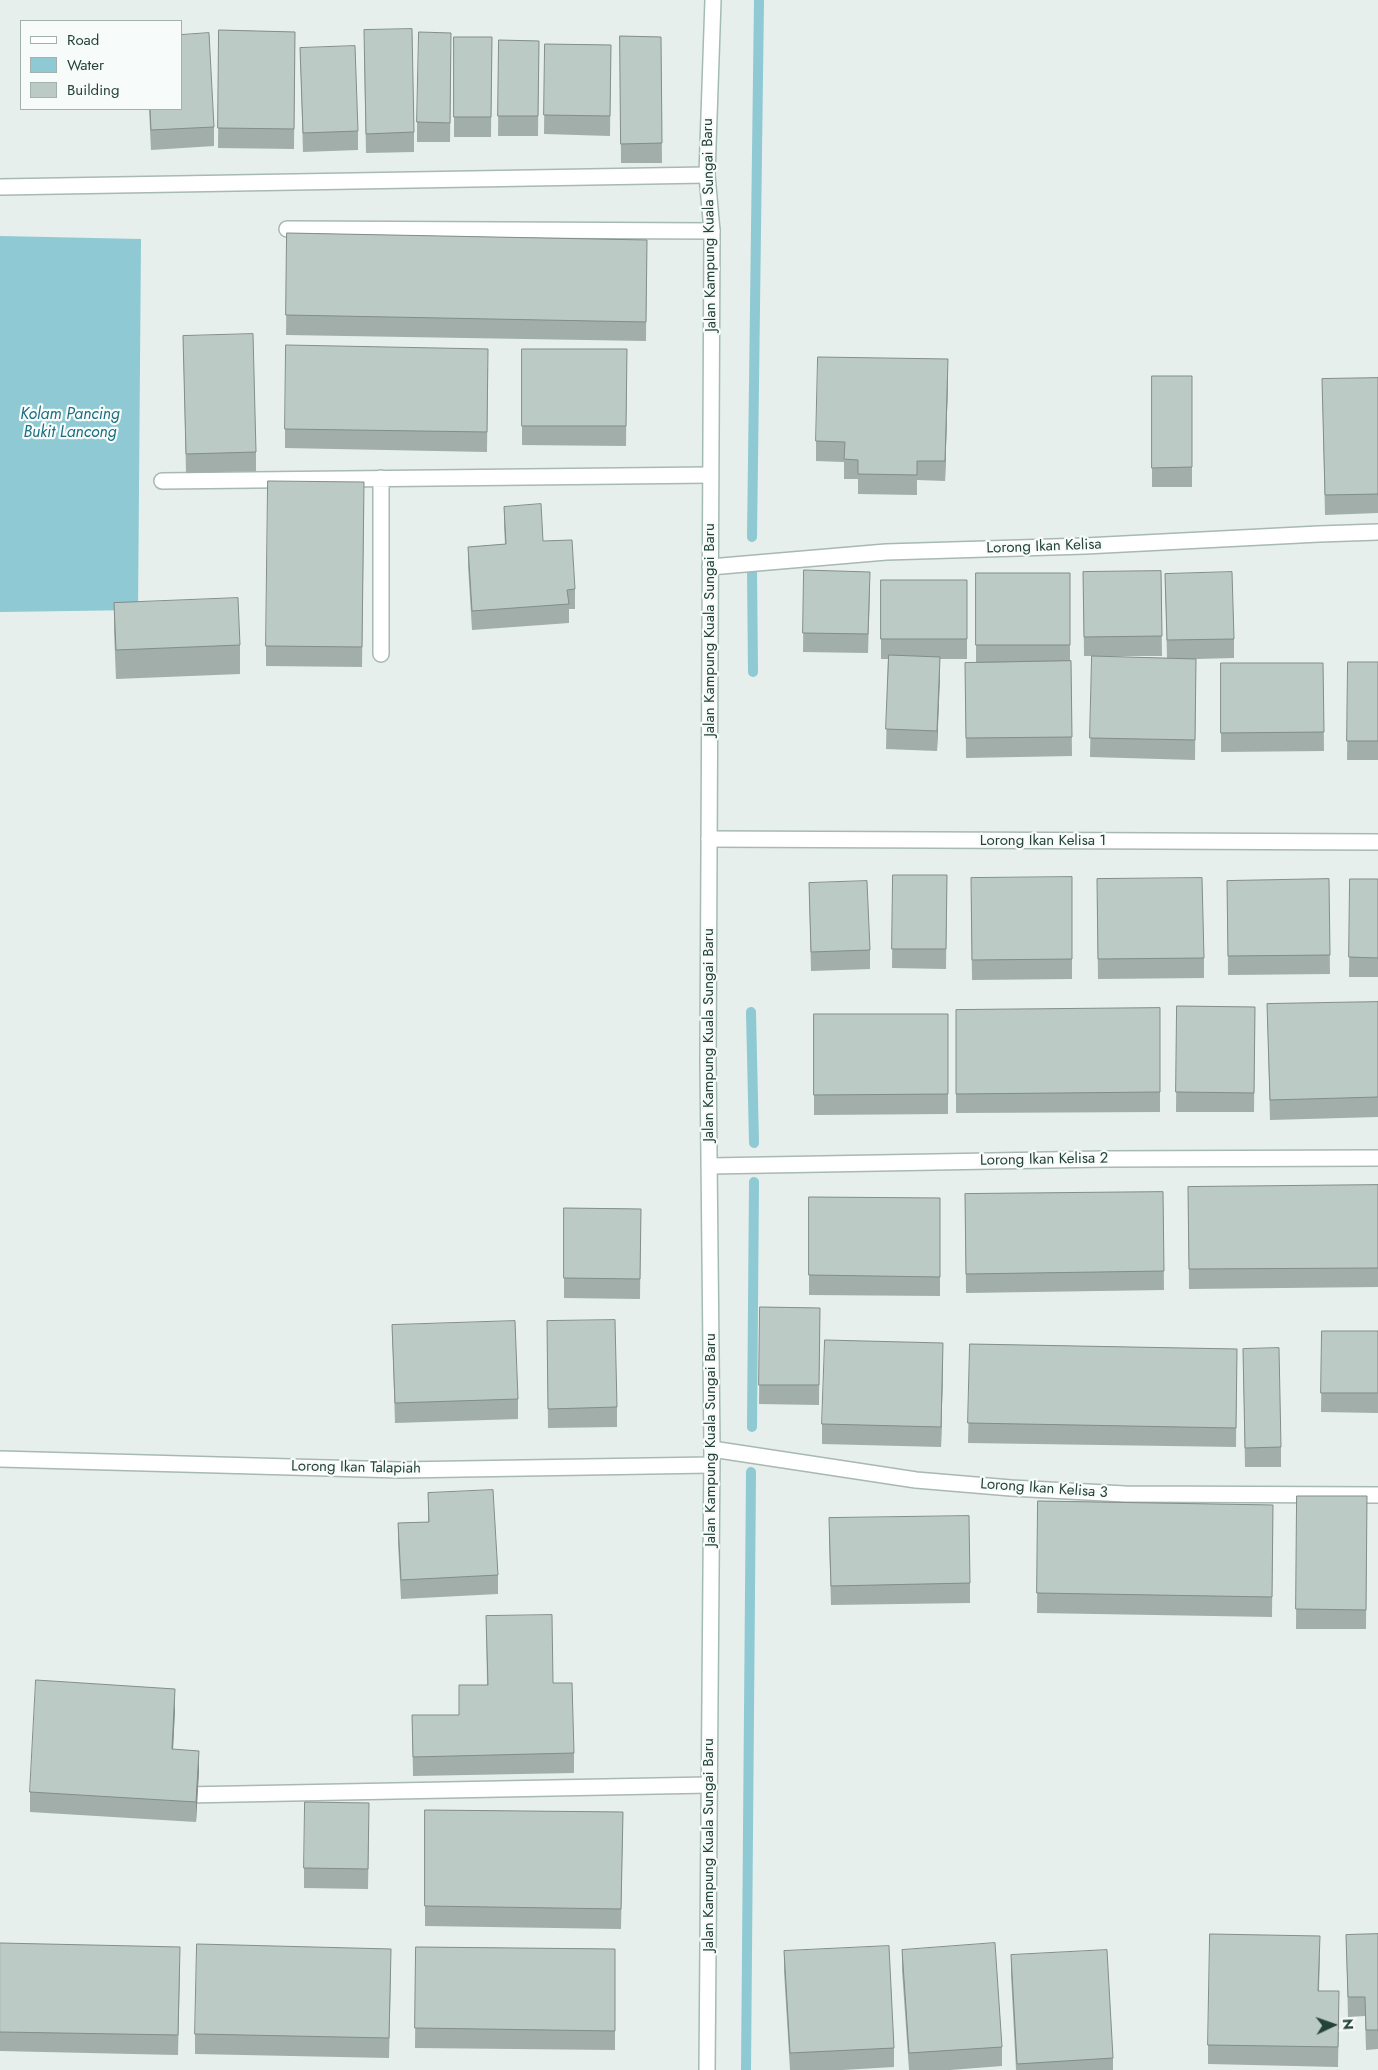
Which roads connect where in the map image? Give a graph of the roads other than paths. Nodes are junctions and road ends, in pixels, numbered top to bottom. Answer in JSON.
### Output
{"nodes":[{"id":1,"x":713,"y":0,"type":"edge"},
{"id":2,"x":707,"y":175,"type":"junction"},
{"id":3,"x":0,"y":187,"type":"edge"},
{"id":4,"x":287,"y":230,"type":"dead end"},
{"id":5,"x":712,"y":231,"type":"junction"},
{"id":6,"x":710,"y":475,"type":"junction"},
{"id":7,"x":381,"y":478,"type":"junction"},
{"id":8,"x":162,"y":481,"type":"dead end"},
{"id":9,"x":1378,"y":532,"type":"edge"},
{"id":10,"x":710,"y":567,"type":"junction"},
{"id":11,"x":381,"y":654,"type":"dead end"},
{"id":12,"x":709,"y":839,"type":"junction"},
{"id":13,"x":1378,"y":842,"type":"edge"},
{"id":14,"x":1378,"y":1158,"type":"edge"},
{"id":15,"x":710,"y":1166,"type":"junction"},
{"id":16,"x":712,"y":1449,"type":"junction"},
{"id":17,"x":0,"y":1459,"type":"edge"},
{"id":18,"x":711,"y":1465,"type":"junction"},
{"id":19,"x":1378,"y":1495,"type":"edge"},
{"id":20,"x":709,"y":1785,"type":"junction"},
{"id":21,"x":184,"y":1795,"type":"edge"},
{"id":22,"x":707,"y":2070,"type":"edge"}],
"edges":[{"from":1,"to":2,"type":"street","name":"Jalan Kampung Kuala Sungai Baru"},
{"from":2,"to":3,"type":"street"},
{"from":2,"to":5,"type":"street","name":"Jalan Kampung Kuala Sungai Baru"},
{"from":4,"to":5,"type":"street"},
{"from":5,"to":6,"type":"street","name":"Jalan Kampung Kuala Sungai Baru"},
{"from":6,"to":7,"type":"street"},
{"from":6,"to":10,"type":"street","name":"Jalan Kampung Kuala Sungai Baru"},
{"from":7,"to":8,"type":"street"},
{"from":7,"to":11,"type":"street"},
{"from":9,"to":10,"type":"street","name":"Lorong Ikan Kelisa"},
{"from":10,"to":12,"type":"street","name":"Jalan Kampung Kuala Sungai Baru"},
{"from":12,"to":13,"type":"street","name":"Lorong Ikan Kelisa 1"},
{"from":12,"to":15,"type":"street","name":"Jalan Kampung Kuala Sungai Baru"},
{"from":14,"to":15,"type":"street","name":"Lorong Ikan Kelisa 2"},
{"from":15,"to":16,"type":"street","name":"Jalan Kampung Kuala Sungai Baru"},
{"from":16,"to":18,"type":"street","name":"Jalan Kampung Kuala Sungai Baru"},
{"from":16,"to":19,"type":"street","name":"Lorong Ikan Kelisa 3"},
{"from":17,"to":18,"type":"street","name":"Lorong Ikan Talapiah"},
{"from":18,"to":20,"type":"street","name":"Jalan Kampung Kuala Sungai Baru"},
{"from":20,"to":21,"type":"street"},
{"from":20,"to":22,"type":"street","name":"Jalan Kampung Kuala Sungai Baru"}]}
